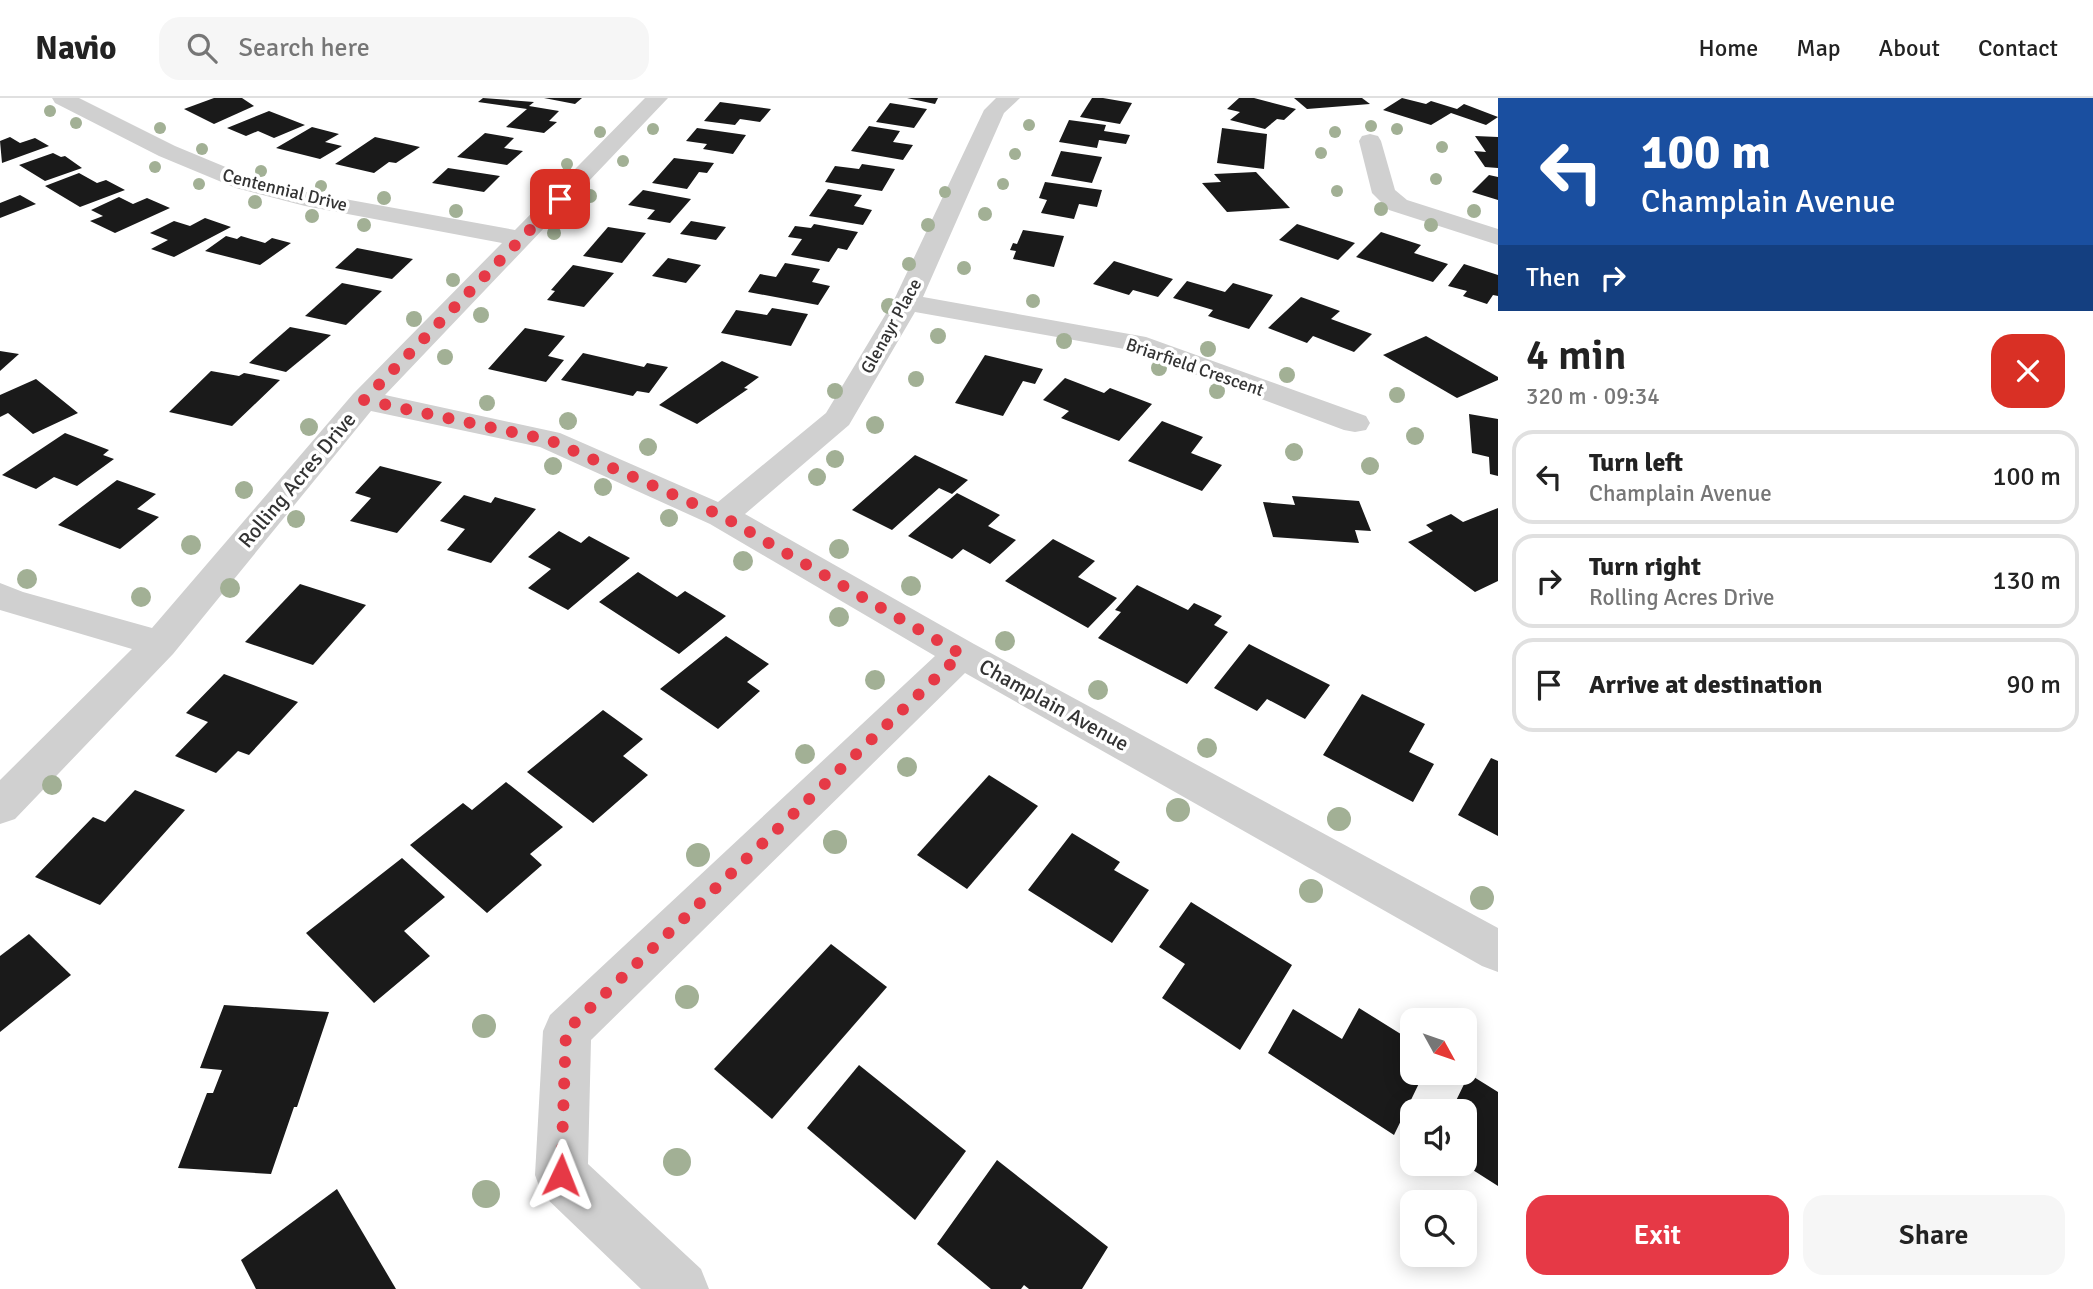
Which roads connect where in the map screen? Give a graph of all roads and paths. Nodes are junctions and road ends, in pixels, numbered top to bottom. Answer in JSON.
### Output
{"nodes":[{"id":1,"x":63,"y":98,"type":"edge"},
{"id":2,"x":657,"y":98,"type":"edge"},
{"id":3,"x":1009,"y":98,"type":"edge"},
{"id":4,"x":1370,"y":141,"type":"dead end"},
{"id":5,"x":1498,"y":237,"type":"edge"},
{"id":6,"x":522,"y":239,"type":"junction"},
{"id":7,"x":907,"y":302,"type":"junction"},
{"id":8,"x":364,"y":400,"type":"junction"},
{"id":9,"x":1355,"y":423,"type":"dead end"},
{"id":10,"x":722,"y":516,"type":"junction"},
{"id":11,"x":0,"y":595,"type":"edge"},
{"id":12,"x":160,"y":643,"type":"junction"},
{"id":13,"x":961,"y":654,"type":"junction"},
{"id":14,"x":0,"y":807,"type":"edge"},
{"id":15,"x":1498,"y":951,"type":"edge"},
{"id":16,"x":681,"y":1289,"type":"edge"}],
"edges":[{"from":1,"to":6,"type":"street","name":"Centennial Drive"},
{"from":2,"to":6,"type":"street","name":"Rolling Acres Drive"},
{"from":3,"to":7,"type":"street","name":"Glenayr Place"},
{"from":4,"to":5,"type":"street"},
{"from":6,"to":8,"type":"street","name":"Rolling Acres Drive"},
{"from":7,"to":9,"type":"street","name":"Briarfield Crescent"},
{"from":7,"to":10,"type":"street","name":"Glenayr Place"},
{"from":8,"to":10,"type":"street","name":"Champlain Avenue"},
{"from":8,"to":12,"type":"street","name":"Rolling Acres Drive"},
{"from":10,"to":13,"type":"street","name":"Champlain Avenue"},
{"from":11,"to":12,"type":"street"},
{"from":12,"to":14,"type":"street","name":"Rolling Acres Drive"},
{"from":13,"to":15,"type":"street","name":"Champlain Avenue"},
{"from":13,"to":16,"type":"street"}]}
